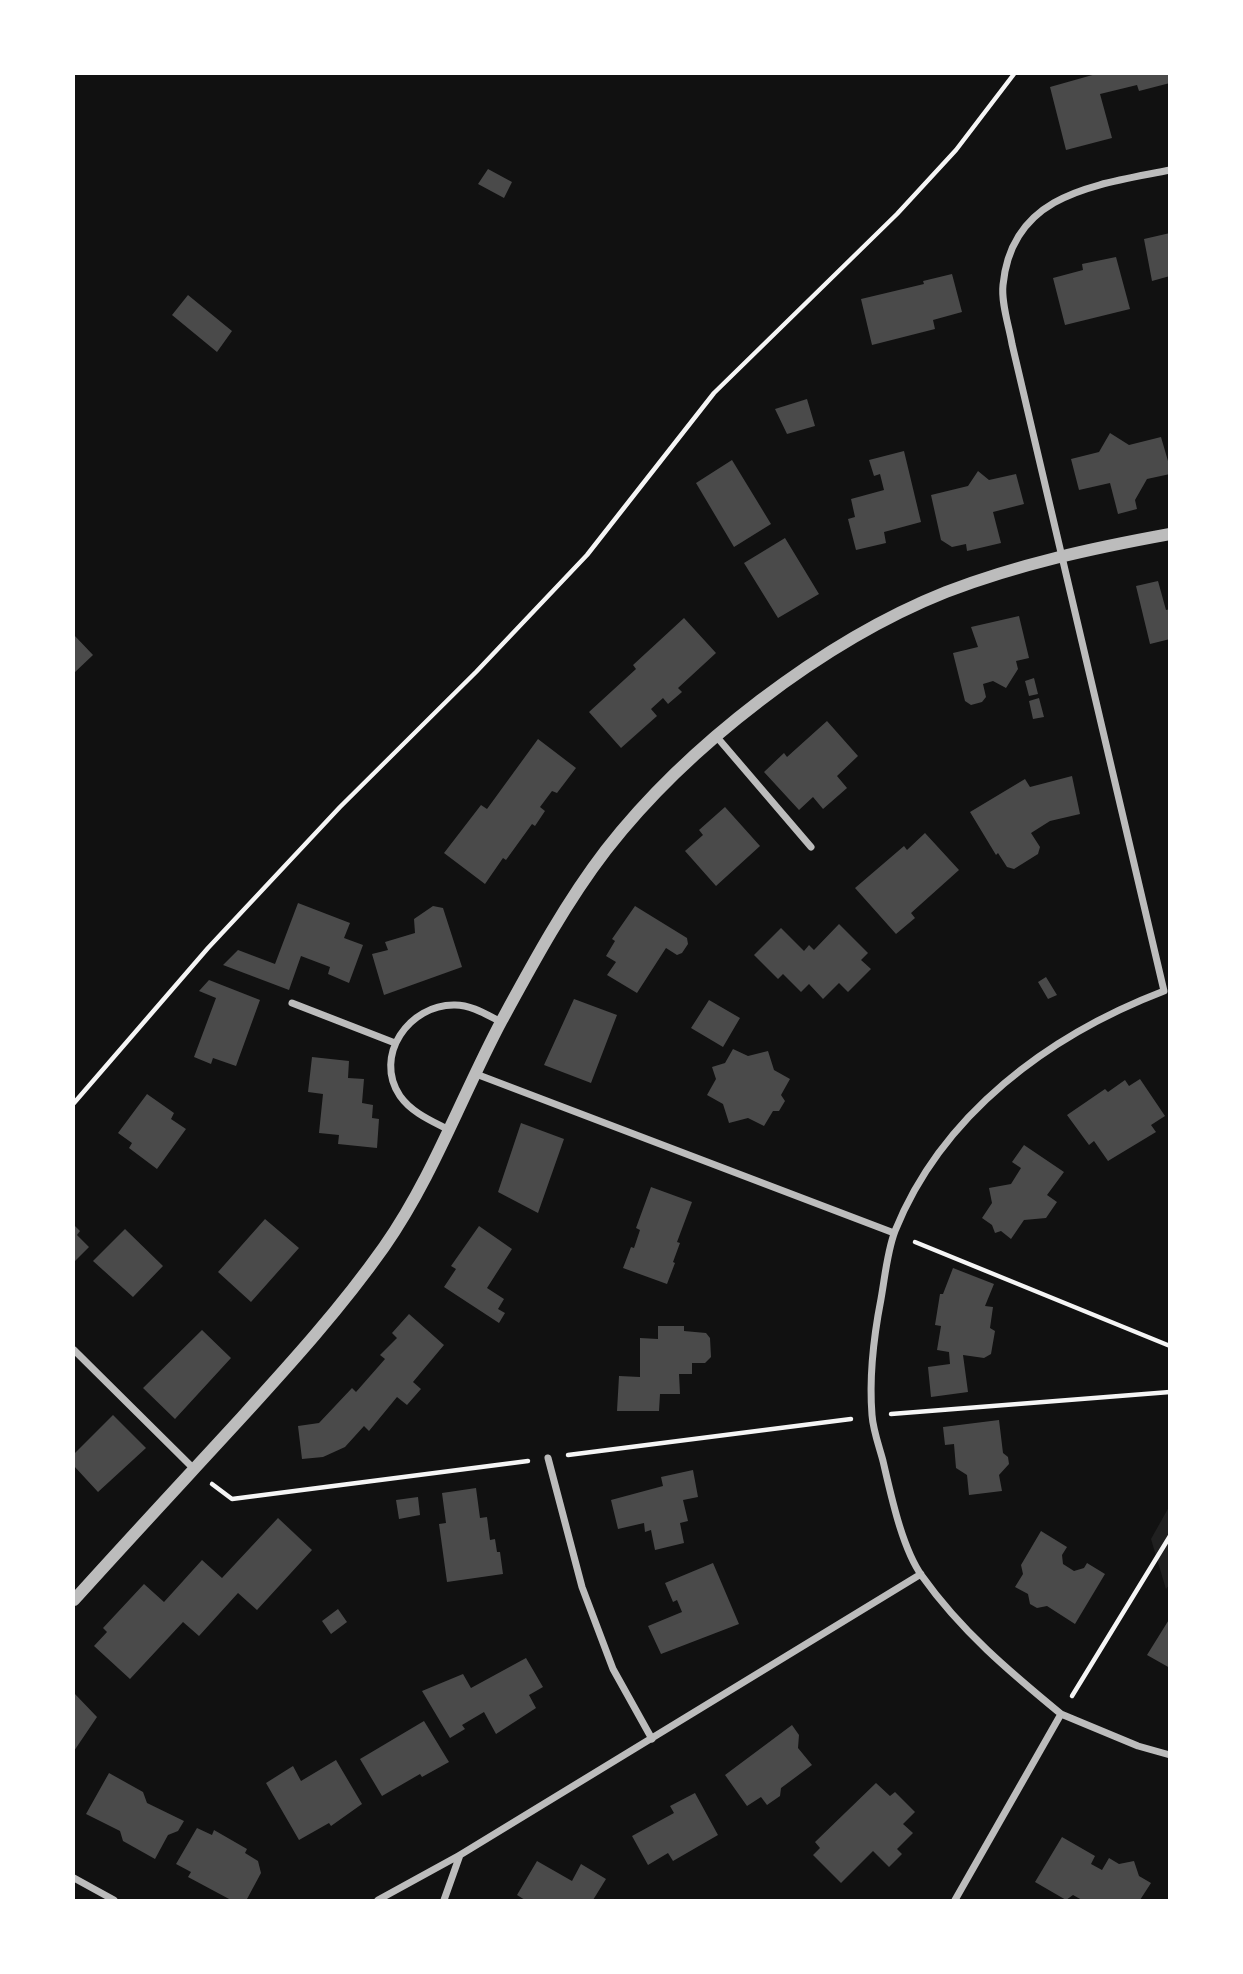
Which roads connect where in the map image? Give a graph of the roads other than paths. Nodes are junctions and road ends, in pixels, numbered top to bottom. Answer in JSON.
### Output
{"nodes":[{"id":1,"x":1170,"y":170,"type":"edge"},
{"id":2,"x":1170,"y":534,"type":"edge"},
{"id":3,"x":1063,"y":554,"type":"junction"},
{"id":4,"x":716,"y":736,"type":"junction"},
{"id":5,"x":811,"y":847,"type":"dead end"},
{"id":6,"x":1167,"y":991,"type":"edge"},
{"id":7,"x":292,"y":1003,"type":"dead end"},
{"id":8,"x":501,"y":1022,"type":"junction"},
{"id":9,"x":395,"y":1043,"type":"junction"},
{"id":10,"x":476,"y":1073,"type":"junction"},
{"id":11,"x":449,"y":1130,"type":"junction"},
{"id":12,"x":894,"y":1233,"type":"junction"},
{"id":13,"x":74,"y":1350,"type":"edge"},
{"id":14,"x":548,"y":1458,"type":"road end"},
{"id":15,"x":194,"y":1469,"type":"junction"},
{"id":16,"x":920,"y":1574,"type":"junction"},
{"id":17,"x":74,"y":1600,"type":"edge"},
{"id":18,"x":1061,"y":1714,"type":"junction"},
{"id":19,"x":652,"y":1739,"type":"junction"},
{"id":20,"x":1170,"y":1755,"type":"edge"},
{"id":21,"x":460,"y":1855,"type":"junction"},
{"id":22,"x":74,"y":1878,"type":"edge"},
{"id":23,"x":114,"y":1900,"type":"edge"},
{"id":24,"x":378,"y":1900,"type":"edge"},
{"id":25,"x":444,"y":1900,"type":"edge"},
{"id":26,"x":955,"y":1900,"type":"edge"}],
"edges":[{"from":1,"to":3,"type":"street"},
{"from":2,"to":3,"type":"street"},
{"from":3,"to":4,"type":"street"},
{"from":3,"to":6,"type":"street"},
{"from":4,"to":5,"type":"street"},
{"from":4,"to":8,"type":"street"},
{"from":6,"to":12,"type":"street"},
{"from":7,"to":9,"type":"street"},
{"from":8,"to":9,"type":"street"},
{"from":8,"to":10,"type":"street"},
{"from":9,"to":11,"type":"street"},
{"from":10,"to":11,"type":"street"},
{"from":10,"to":12,"type":"street"},
{"from":11,"to":15,"type":"street"},
{"from":12,"to":16,"type":"street"},
{"from":13,"to":15,"type":"street"},
{"from":14,"to":19,"type":"street"},
{"from":15,"to":17,"type":"street"},
{"from":16,"to":18,"type":"street"},
{"from":16,"to":19,"type":"street"},
{"from":18,"to":20,"type":"street"},
{"from":18,"to":26,"type":"street"},
{"from":19,"to":21,"type":"street"},
{"from":21,"to":24,"type":"street"},
{"from":21,"to":25,"type":"street"},
{"from":22,"to":23,"type":"street"}]}
